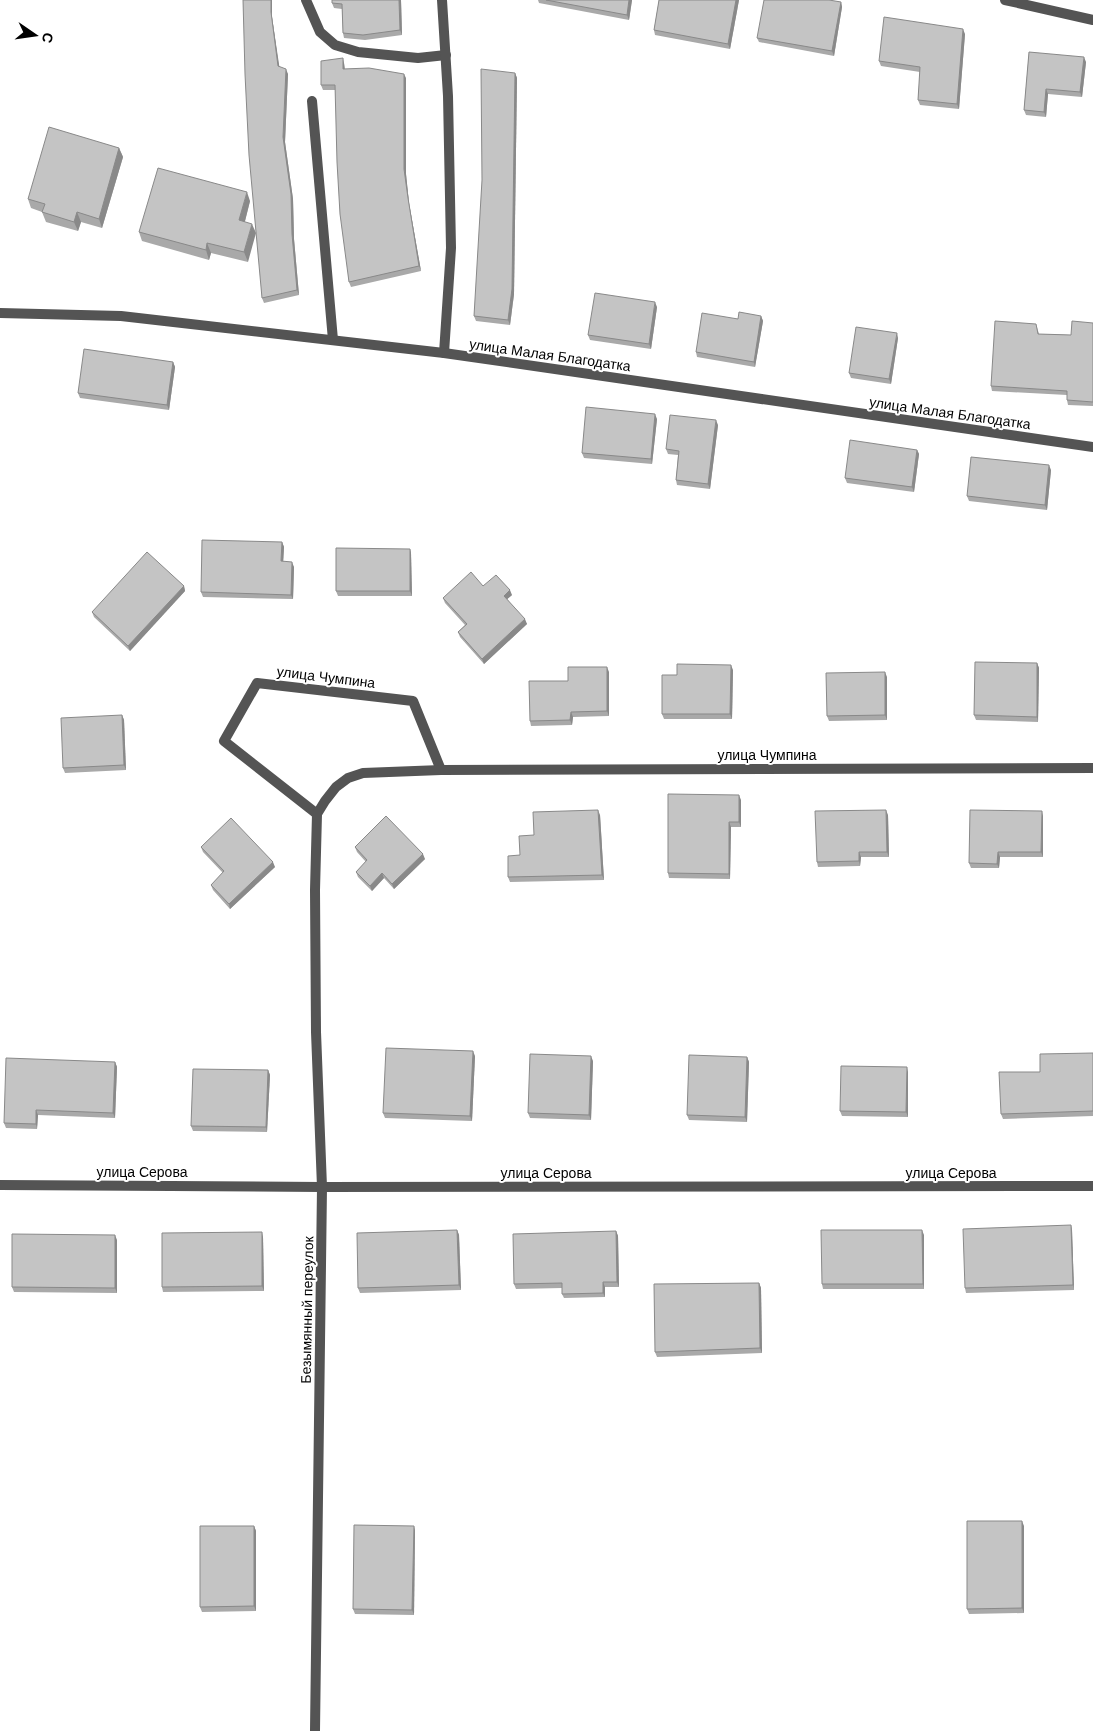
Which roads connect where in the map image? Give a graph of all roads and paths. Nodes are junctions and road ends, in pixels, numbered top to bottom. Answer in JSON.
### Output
{"nodes":[{"id":1,"x":306,"y":0,"type":"edge"},
{"id":2,"x":442,"y":0,"type":"edge"},
{"id":3,"x":1005,"y":0,"type":"edge"},
{"id":4,"x":1093,"y":20,"type":"edge"},
{"id":5,"x":446,"y":54,"type":"junction"},
{"id":6,"x":312,"y":101,"type":"dead end"},
{"id":7,"x":0,"y":313,"type":"edge"},
{"id":8,"x":333,"y":340,"type":"junction"},
{"id":9,"x":444,"y":353,"type":"junction"},
{"id":10,"x":1093,"y":447,"type":"edge"},
{"id":11,"x":1093,"y":768,"type":"edge"},
{"id":12,"x":441,"y":770,"type":"junction"},
{"id":13,"x":317,"y":814,"type":"junction"},
{"id":14,"x":0,"y":1185,"type":"edge"},
{"id":15,"x":1093,"y":1186,"type":"edge"},
{"id":16,"x":322,"y":1187,"type":"junction"},
{"id":17,"x":315,"y":1731,"type":"edge"}],
"edges":[{"from":1,"to":5,"type":"street"},
{"from":2,"to":5,"type":"street"},
{"from":3,"to":4,"type":"street"},
{"from":5,"to":9,"type":"street"},
{"from":6,"to":8,"type":"street"},
{"from":7,"to":8,"type":"street","name":"улица Малая Благодатка"},
{"from":8,"to":9,"type":"street","name":"улица Малая Благодатка"},
{"from":9,"to":10,"type":"street","name":"улица Малая Благодатка"},
{"from":11,"to":12,"type":"street","name":"улица Чумпина"},
{"from":12,"to":13,"type":"street","name":"улица Чумпина"},
{"from":12,"to":13,"type":"street","name":"улица Чумпина"},
{"from":13,"to":16,"type":"street","name":"Безымянный переулок"},
{"from":14,"to":16,"type":"street","name":"улица Серова"},
{"from":15,"to":16,"type":"street","name":"улица Серова"},
{"from":16,"to":17,"type":"street","name":"Безымянный переулок"}]}
